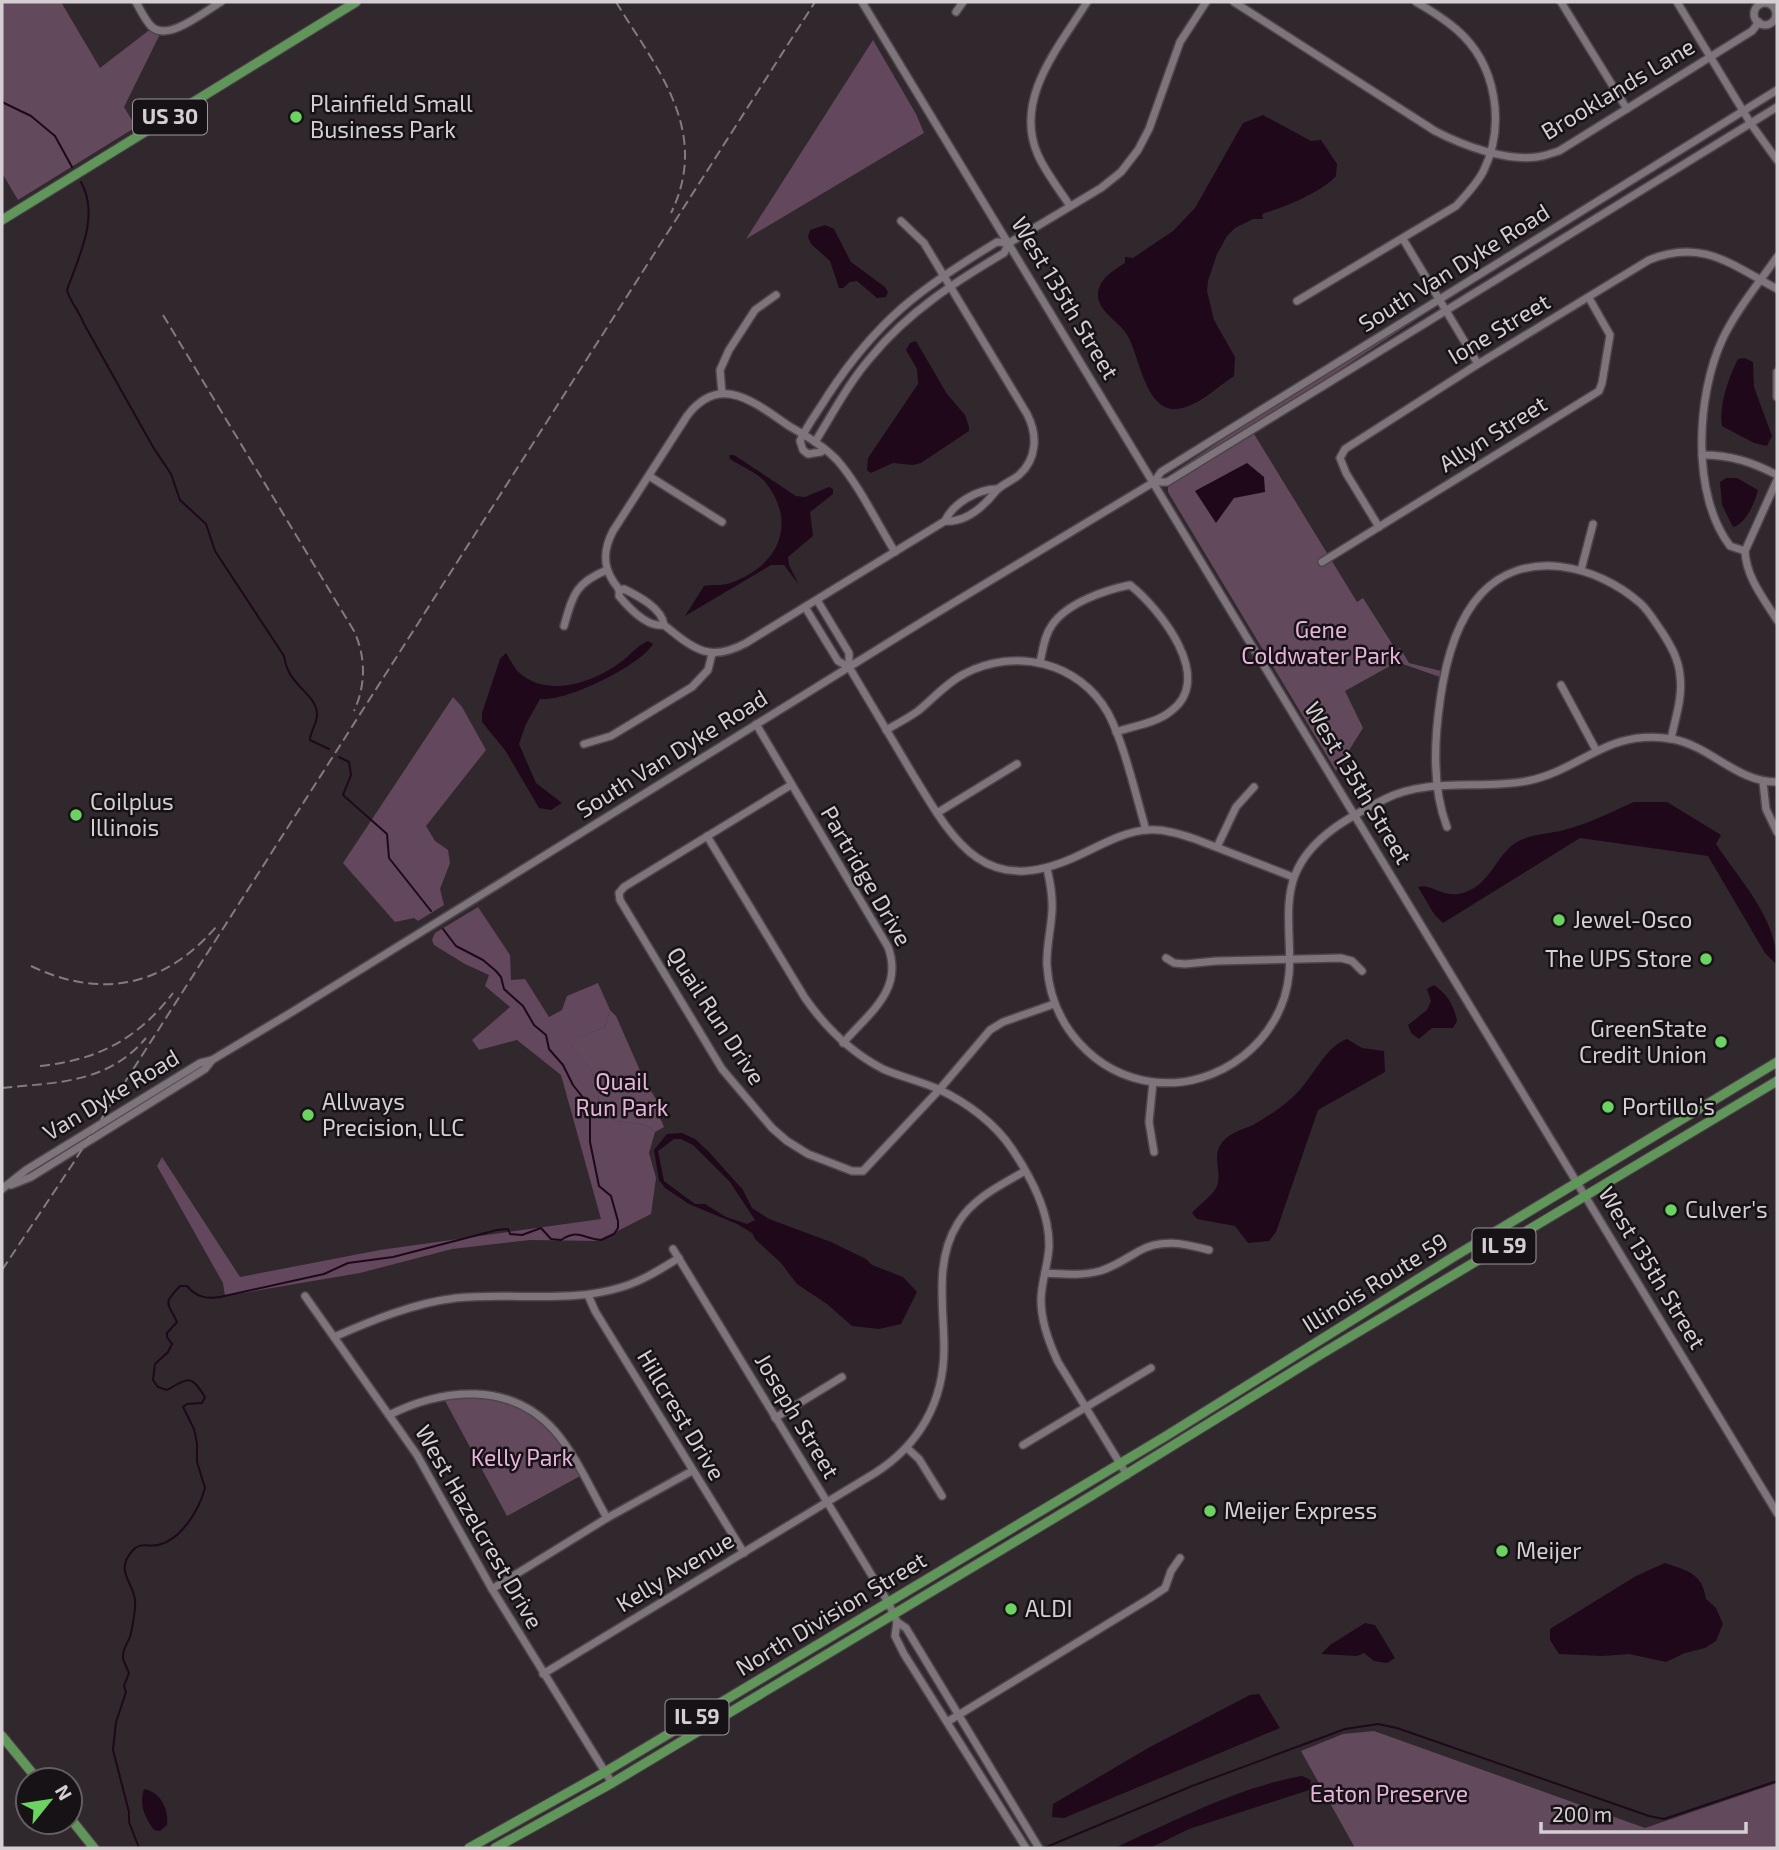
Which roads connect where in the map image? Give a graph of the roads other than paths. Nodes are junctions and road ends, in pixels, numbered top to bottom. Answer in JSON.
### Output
{"nodes":[{"id":1,"x":136,"y":2,"type":"edge"},
{"id":2,"x":221,"y":2,"type":"edge"},
{"id":3,"x":356,"y":2,"type":"edge"},
{"id":4,"x":862,"y":2,"type":"edge"},
{"id":5,"x":963,"y":2,"type":"edge"},
{"id":6,"x":1087,"y":2,"type":"edge"},
{"id":7,"x":1206,"y":2,"type":"edge"},
{"id":8,"x":1234,"y":2,"type":"edge"},
{"id":9,"x":1416,"y":2,"type":"edge"},
{"id":10,"x":1561,"y":2,"type":"edge"},
{"id":11,"x":1676,"y":2,"type":"edge"},
{"id":12,"x":956,"y":12,"type":"dead end"},
{"id":13,"x":1759,"y":22,"type":"dead end"},
{"id":14,"x":1711,"y":55,"type":"junction"},
{"id":15,"x":1777,"y":90,"type":"edge"},
{"id":16,"x":1777,"y":107,"type":"edge"},
{"id":17,"x":1627,"y":108,"type":"junction"},
{"id":18,"x":1745,"y":111,"type":"junction"},
{"id":19,"x":1751,"y":124,"type":"junction"},
{"id":20,"x":1491,"y":151,"type":"junction"},
{"id":21,"x":1777,"y":160,"type":"edge"},
{"id":22,"x":1070,"y":206,"type":"junction"},
{"id":23,"x":2,"y":220,"type":"edge"},
{"id":24,"x":901,"y":221,"type":"dead end"},
{"id":25,"x":1403,"y":239,"type":"junction"},
{"id":26,"x":1009,"y":243,"type":"junction"},
{"id":27,"x":1777,"y":257,"type":"edge"},
{"id":28,"x":943,"y":275,"type":"junction"},
{"id":29,"x":1761,"y":281,"type":"junction"},
{"id":30,"x":950,"y":286,"type":"junction"},
{"id":31,"x":1777,"y":289,"type":"edge"},
{"id":32,"x":776,"y":295,"type":"dead end"},
{"id":33,"x":1589,"y":298,"type":"junction"},
{"id":34,"x":1297,"y":301,"type":"dead end"},
{"id":35,"x":1439,"y":301,"type":"junction"},
{"id":36,"x":1445,"y":311,"type":"junction"},
{"id":37,"x":896,"y":312,"type":"junction"},
{"id":38,"x":905,"y":321,"type":"junction"},
{"id":39,"x":860,"y":350,"type":"junction"},
{"id":40,"x":870,"y":358,"type":"junction"},
{"id":41,"x":1478,"y":365,"type":"junction"},
{"id":42,"x":1777,"y":372,"type":"edge"},
{"id":43,"x":836,"y":383,"type":"junction"},
{"id":44,"x":847,"y":389,"type":"junction"},
{"id":45,"x":722,"y":393,"type":"junction"},
{"id":46,"x":1777,"y":397,"type":"edge"},
{"id":47,"x":803,"y":434,"type":"junction"},
{"id":48,"x":814,"y":442,"type":"junction"},
{"id":49,"x":824,"y":449,"type":"junction"},
{"id":50,"x":1702,"y":455,"type":"junction"},
{"id":51,"x":649,"y":476,"type":"junction"},
{"id":52,"x":1777,"y":478,"type":"edge"},
{"id":53,"x":1154,"y":482,"type":"junction"},
{"id":54,"x":997,"y":489,"type":"junction"},
{"id":55,"x":946,"y":521,"type":"junction"},
{"id":56,"x":722,"y":522,"type":"dead end"},
{"id":57,"x":1593,"y":524,"type":"dead end"},
{"id":58,"x":1379,"y":527,"type":"junction"},
{"id":59,"x":1745,"y":551,"type":"junction"},
{"id":60,"x":894,"y":552,"type":"junction"},
{"id":61,"x":1322,"y":562,"type":"dead end"},
{"id":62,"x":607,"y":570,"type":"junction"},
{"id":63,"x":1581,"y":570,"type":"junction"},
{"id":64,"x":620,"y":590,"type":"junction"},
{"id":65,"x":817,"y":600,"type":"junction"},
{"id":66,"x":805,"y":607,"type":"junction"},
{"id":67,"x":1777,"y":620,"type":"edge"},
{"id":68,"x":664,"y":625,"type":"junction"},
{"id":69,"x":564,"y":626,"type":"dead end"},
{"id":70,"x":712,"y":654,"type":"junction"},
{"id":71,"x":1040,"y":662,"type":"junction"},
{"id":72,"x":849,"y":667,"type":"junction"},
{"id":73,"x":1561,"y":685,"type":"dead end"},
{"id":74,"x":756,"y":724,"type":"junction"},
{"id":75,"x":886,"y":730,"type":"junction"},
{"id":76,"x":1116,"y":732,"type":"junction"},
{"id":77,"x":1671,"y":739,"type":"junction"},
{"id":78,"x":584,"y":744,"type":"dead end"},
{"id":79,"x":1595,"y":750,"type":"junction"},
{"id":80,"x":1017,"y":764,"type":"dead end"},
{"id":81,"x":1763,"y":782,"type":"junction"},
{"id":82,"x":1777,"y":782,"type":"edge"},
{"id":83,"x":791,"y":785,"type":"junction"},
{"id":84,"x":1254,"y":787,"type":"dead end"},
{"id":85,"x":1437,"y":787,"type":"junction"},
{"id":86,"x":937,"y":813,"type":"junction"},
{"id":87,"x":1355,"y":816,"type":"junction"},
{"id":88,"x":1447,"y":827,"type":"dead end"},
{"id":89,"x":1146,"y":830,"type":"junction"},
{"id":90,"x":1777,"y":832,"type":"edge"},
{"id":91,"x":707,"y":836,"type":"junction"},
{"id":92,"x":1217,"y":847,"type":"junction"},
{"id":93,"x":1047,"y":868,"type":"junction"},
{"id":94,"x":1293,"y":877,"type":"junction"},
{"id":95,"x":1166,"y":957,"type":"dead end"},
{"id":96,"x":1290,"y":960,"type":"junction"},
{"id":97,"x":1362,"y":971,"type":"dead end"},
{"id":98,"x":1054,"y":1004,"type":"junction"},
{"id":99,"x":843,"y":1043,"type":"junction"},
{"id":100,"x":212,"y":1060,"type":"joint"},
{"id":101,"x":1777,"y":1062,"type":"edge"},
{"id":102,"x":1777,"y":1081,"type":"edge"},
{"id":103,"x":1153,"y":1082,"type":"junction"},
{"id":104,"x":939,"y":1090,"type":"junction"},
{"id":105,"x":1154,"y":1152,"type":"dead end"},
{"id":106,"x":1025,"y":1171,"type":"junction"},
{"id":107,"x":1577,"y":1183,"type":"junction"},
{"id":108,"x":3,"y":1189,"type":"edge"},
{"id":109,"x":1585,"y":1196,"type":"junction"},
{"id":110,"x":673,"y":1249,"type":"dead end"},
{"id":111,"x":1209,"y":1250,"type":"dead end"},
{"id":112,"x":679,"y":1258,"type":"junction"},
{"id":113,"x":1045,"y":1273,"type":"junction"},
{"id":114,"x":588,"y":1295,"type":"junction"},
{"id":115,"x":305,"y":1296,"type":"dead end"},
{"id":116,"x":1358,"y":1316,"type":"junction"},
{"id":117,"x":334,"y":1337,"type":"junction"},
{"id":118,"x":1345,"y":1339,"type":"junction"},
{"id":119,"x":1150,"y":1368,"type":"dead end"},
{"id":120,"x":842,"y":1377,"type":"dead end"},
{"id":121,"x":1086,"y":1408,"type":"junction"},
{"id":122,"x":1210,"y":1409,"type":"joint"},
{"id":123,"x":1228,"y":1413,"type":"joint"},
{"id":124,"x":389,"y":1415,"type":"junction"},
{"id":125,"x":775,"y":1418,"type":"junction"},
{"id":126,"x":1023,"y":1445,"type":"dead end"},
{"id":127,"x":907,"y":1448,"type":"junction"},
{"id":128,"x":1120,"y":1464,"type":"junction"},
{"id":129,"x":692,"y":1471,"type":"junction"},
{"id":130,"x":1127,"y":1475,"type":"junction"},
{"id":131,"x":942,"y":1496,"type":"dead end"},
{"id":132,"x":827,"y":1502,"type":"junction"},
{"id":133,"x":1777,"y":1513,"type":"edge"},
{"id":134,"x":607,"y":1518,"type":"junction"},
{"id":135,"x":744,"y":1553,"type":"junction"},
{"id":136,"x":1180,"y":1558,"type":"dead end"},
{"id":137,"x":492,"y":1589,"type":"junction"},
{"id":138,"x":888,"y":1602,"type":"junction"},
{"id":139,"x":895,"y":1618,"type":"junction"},
{"id":140,"x":543,"y":1674,"type":"junction"},
{"id":141,"x":958,"y":1715,"type":"junction"},
{"id":142,"x":947,"y":1722,"type":"junction"},
{"id":143,"x":2,"y":1736,"type":"edge"},
{"id":144,"x":27,"y":1766,"type":"edge"},
{"id":145,"x":605,"y":1772,"type":"junction"},
{"id":146,"x":612,"y":1783,"type":"junction"},
{"id":147,"x":1011,"y":1801,"type":"junction"},
{"id":148,"x":1000,"y":1808,"type":"junction"},
{"id":149,"x":1038,"y":1847,"type":"edge"},
{"id":150,"x":469,"y":1848,"type":"edge"},
{"id":151,"x":495,"y":1848,"type":"edge"},
{"id":152,"x":1026,"y":1848,"type":"edge"}],
"edges":[{"from":1,"to":2,"type":"street"},
{"from":3,"to":23,"type":"main road","number":"US 30"},
{"from":4,"to":26,"type":"street","name":"West 135th Street"},
{"from":5,"to":12,"type":"street"},
{"from":6,"to":22,"type":"street"},
{"from":7,"to":22,"type":"street"},
{"from":8,"to":20,"type":"street","name":"Brooklands Lane"},
{"from":9,"to":20,"type":"street"},
{"from":10,"to":17,"type":"street"},
{"from":11,"to":14,"type":"street"},
{"from":13,"to":14,"type":"street","name":"Brooklands Lane"},
{"from":14,"to":17,"type":"street","name":"Brooklands Lane"},
{"from":14,"to":18,"type":"street"},
{"from":15,"to":18,"type":"street","name":"South Van Dyke Road"},
{"from":16,"to":19,"type":"street","name":"South Van Dyke Road"},
{"from":17,"to":20,"type":"street","name":"Brooklands Lane"},
{"from":18,"to":19,"type":"street"},
{"from":18,"to":35,"type":"street","name":"South Van Dyke Road"},
{"from":19,"to":21,"type":"street"},
{"from":19,"to":36,"type":"street","name":"South Van Dyke Road"},
{"from":20,"to":25,"type":"street"},
{"from":22,"to":26,"type":"street"},
{"from":24,"to":28,"type":"street"},
{"from":25,"to":34,"type":"street"},
{"from":25,"to":35,"type":"street"},
{"from":26,"to":28,"type":"street"},
{"from":26,"to":30,"type":"street"},
{"from":26,"to":53,"type":"street","name":"West 135th Street"},
{"from":27,"to":29,"type":"street"},
{"from":28,"to":30,"type":"street"},
{"from":28,"to":37,"type":"street"},
{"from":29,"to":31,"type":"street","name":"Ione Street"},
{"from":29,"to":33,"type":"street","name":"Ione Street"},
{"from":29,"to":50,"type":"street"},
{"from":30,"to":38,"type":"street"},
{"from":30,"to":54,"type":"street"},
{"from":32,"to":45,"type":"street"},
{"from":33,"to":41,"type":"street","name":"Ione Street"},
{"from":33,"to":58,"type":"street","name":"Allyn Street"},
{"from":35,"to":36,"type":"street"},
{"from":35,"to":53,"type":"street","name":"South Van Dyke Road"},
{"from":36,"to":41,"type":"street"},
{"from":36,"to":53,"type":"street","name":"South Van Dyke Road"},
{"from":37,"to":38,"type":"street"},
{"from":37,"to":39,"type":"street"},
{"from":38,"to":40,"type":"street"},
{"from":39,"to":40,"type":"street"},
{"from":39,"to":43,"type":"street"},
{"from":40,"to":44,"type":"street"},
{"from":41,"to":58,"type":"street","name":"Ione Street"},
{"from":42,"to":46,"type":"street"},
{"from":43,"to":44,"type":"street"},
{"from":43,"to":47,"type":"street"},
{"from":44,"to":48,"type":"street"},
{"from":45,"to":47,"type":"street"},
{"from":45,"to":51,"type":"street"},
{"from":47,"to":48,"type":"street"},
{"from":47,"to":49,"type":"street"},
{"from":48,"to":49,"type":"street"},
{"from":49,"to":60,"type":"street"},
{"from":50,"to":52,"type":"street"},
{"from":50,"to":59,"type":"street"},
{"from":51,"to":56,"type":"street"},
{"from":51,"to":62,"type":"street"},
{"from":52,"to":59,"type":"street"},
{"from":53,"to":72,"type":"street","name":"South Van Dyke Road"},
{"from":53,"to":87,"type":"street","name":"West 135th Street"},
{"from":54,"to":55,"type":"street"},
{"from":54,"to":55,"type":"street"},
{"from":55,"to":60,"type":"street"},
{"from":57,"to":63,"type":"street"},
{"from":58,"to":61,"type":"street","name":"Allyn Street"},
{"from":59,"to":67,"type":"street"},
{"from":60,"to":65,"type":"street"},
{"from":62,"to":64,"type":"street"},
{"from":62,"to":69,"type":"street"},
{"from":63,"to":77,"type":"street"},
{"from":63,"to":85,"type":"street"},
{"from":64,"to":68,"type":"street"},
{"from":64,"to":68,"type":"street"},
{"from":65,"to":66,"type":"street"},
{"from":65,"to":72,"type":"street"},
{"from":66,"to":70,"type":"street"},
{"from":66,"to":72,"type":"street"},
{"from":68,"to":70,"type":"street"},
{"from":70,"to":78,"type":"street"},
{"from":71,"to":75,"type":"street"},
{"from":71,"to":76,"type":"street"},
{"from":71,"to":76,"type":"street"},
{"from":72,"to":74,"type":"street","name":"South Van Dyke Road"},
{"from":72,"to":75,"type":"street"},
{"from":73,"to":79,"type":"street"},
{"from":74,"to":83,"type":"street","name":"Partridge Drive"},
{"from":74,"to":100,"type":"street","name":"South Van Dyke Road"},
{"from":75,"to":86,"type":"street"},
{"from":76,"to":89,"type":"street"},
{"from":77,"to":79,"type":"street"},
{"from":77,"to":81,"type":"street"},
{"from":79,"to":85,"type":"street"},
{"from":80,"to":86,"type":"street"},
{"from":81,"to":82,"type":"street"},
{"from":81,"to":90,"type":"street"},
{"from":83,"to":91,"type":"street","name":"Quail Run Drive"},
{"from":83,"to":99,"type":"street","name":"Partridge Drive"},
{"from":84,"to":92,"type":"street"},
{"from":85,"to":87,"type":"street"},
{"from":85,"to":88,"type":"street"},
{"from":86,"to":93,"type":"street"},
{"from":87,"to":94,"type":"street"},
{"from":87,"to":107,"type":"street","name":"West 135th Street"},
{"from":89,"to":92,"type":"street"},
{"from":89,"to":93,"type":"street"},
{"from":91,"to":99,"type":"street"},
{"from":91,"to":104,"type":"street","name":"Quail Run Drive"},
{"from":92,"to":94,"type":"street"},
{"from":93,"to":98,"type":"street"},
{"from":94,"to":96,"type":"street"},
{"from":95,"to":96,"type":"street"},
{"from":96,"to":97,"type":"street"},
{"from":96,"to":103,"type":"street"},
{"from":98,"to":103,"type":"street"},
{"from":98,"to":104,"type":"street","name":"Quail Run Drive"},
{"from":99,"to":104,"type":"street"},
{"from":100,"to":108,"type":"street","name":"Van Dyke Road"},
{"from":101,"to":107,"type":"main road","name":"Illinois Route 59","number":"IL 59"},
{"from":102,"to":109,"type":"main road","name":"Illinois Route 59","number":"IL 59"},
{"from":103,"to":105,"type":"street"},
{"from":104,"to":106,"type":"street"},
{"from":106,"to":113,"type":"street"},
{"from":106,"to":127,"type":"street","name":"Kelly Avenue"},
{"from":107,"to":109,"type":"street","name":"West 135th Street"},
{"from":107,"to":116,"type":"main road","name":"Illinois Route 59","number":"IL 59"},
{"from":109,"to":118,"type":"main road","name":"Illinois Route 59","number":"IL 59"},
{"from":109,"to":133,"type":"street","name":"West 135th Street"},
{"from":110,"to":112,"type":"street","name":"Joseph Street"},
{"from":111,"to":113,"type":"street"},
{"from":112,"to":114,"type":"street"},
{"from":112,"to":125,"type":"street","name":"Joseph Street"},
{"from":113,"to":121,"type":"street"},
{"from":114,"to":117,"type":"street"},
{"from":114,"to":129,"type":"street","name":"Hillcrest Drive"},
{"from":115,"to":117,"type":"street","name":"West Hazelcrest Drive"},
{"from":116,"to":118,"type":"main road"},
{"from":116,"to":122,"type":"main road","name":"Illinois Route 59","number":"IL 59"},
{"from":117,"to":124,"type":"street","name":"West Hazelcrest Drive"},
{"from":118,"to":123,"type":"main road","name":"Illinois Route 59","number":"IL 59"},
{"from":119,"to":121,"type":"street"},
{"from":120,"to":125,"type":"street"},
{"from":121,"to":126,"type":"street"},
{"from":121,"to":128,"type":"street"},
{"from":122,"to":128,"type":"main road","name":"North Division Street","number":"IL 59"},
{"from":123,"to":130,"type":"main road","name":"North Division Street","number":"IL 59"},
{"from":124,"to":134,"type":"street"},
{"from":124,"to":137,"type":"street","name":"West Hazelcrest Drive"},
{"from":125,"to":132,"type":"street","name":"Joseph Street"},
{"from":127,"to":131,"type":"street"},
{"from":127,"to":132,"type":"street","name":"Kelly Avenue"},
{"from":128,"to":130,"type":"street"},
{"from":128,"to":138,"type":"main road","name":"North Division Street","number":"IL 59"},
{"from":129,"to":134,"type":"street"},
{"from":129,"to":135,"type":"street","name":"Hillcrest Drive"},
{"from":130,"to":139,"type":"main road","name":"North Division Street","number":"IL 59"},
{"from":132,"to":135,"type":"street","name":"Kelly Avenue"},
{"from":132,"to":138,"type":"street","name":"Joseph Street"},
{"from":134,"to":137,"type":"street"},
{"from":135,"to":140,"type":"street","name":"Kelly Avenue"},
{"from":136,"to":141,"type":"street"},
{"from":137,"to":140,"type":"street","name":"West Hazelcrest Drive"},
{"from":138,"to":139,"type":"street","name":"Joseph Street"},
{"from":138,"to":145,"type":"main road","name":"North Division Street","number":"IL 59"},
{"from":139,"to":141,"type":"street"},
{"from":139,"to":142,"type":"street"},
{"from":139,"to":146,"type":"main road","name":"North Division Street","number":"IL 59"},
{"from":140,"to":145,"type":"street","name":"West Hazelcrest Drive"},
{"from":141,"to":142,"type":"street"},
{"from":141,"to":147,"type":"street"},
{"from":142,"to":148,"type":"street"},
{"from":143,"to":144,"type":"main road"},
{"from":145,"to":146,"type":"street","name":"West Hazelcrest Drive"},
{"from":145,"to":150,"type":"main road","name":"North Division Street","number":"IL 59"},
{"from":146,"to":151,"type":"main road","name":"North Division Street","number":"IL 59"},
{"from":147,"to":148,"type":"street"},
{"from":147,"to":149,"type":"street"},
{"from":148,"to":152,"type":"street"}]}
